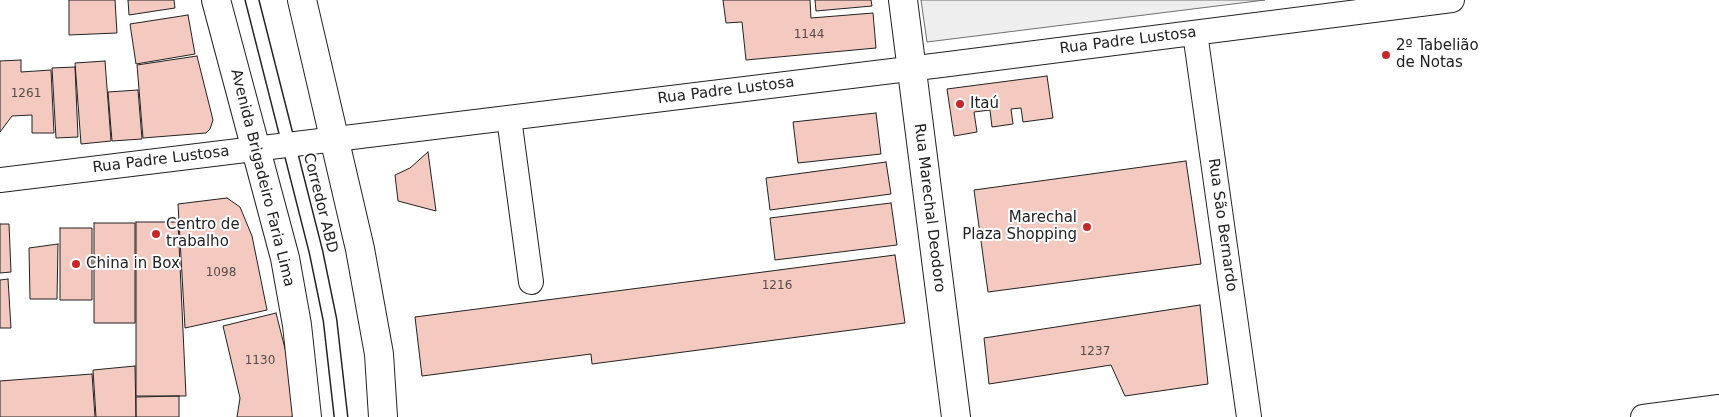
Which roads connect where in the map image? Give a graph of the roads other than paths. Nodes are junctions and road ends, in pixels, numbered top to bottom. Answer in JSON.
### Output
{"nodes":[{"id":1,"x":216,"y":0,"type":"edge"},
{"id":2,"x":252,"y":0,"type":"edge"},
{"id":3,"x":302,"y":0,"type":"edge"},
{"id":4,"x":903,"y":0,"type":"edge"},
{"id":5,"x":1452,"y":0,"type":"edge"},
{"id":6,"x":1195,"y":33,"type":"junction"},
{"id":7,"x":912,"y":69,"type":"junction"},
{"id":8,"x":509,"y":118,"type":"junction"},
{"id":9,"x":334,"y":139,"type":"junction"},
{"id":10,"x":289,"y":144,"type":"junction"},
{"id":11,"x":255,"y":148,"type":"junction"},
{"id":12,"x":0,"y":180,"type":"edge"},
{"id":13,"x":531,"y":282,"type":"dead end"},
{"id":14,"x":1719,"y":406,"type":"edge"},
{"id":15,"x":307,"y":417,"type":"edge"},
{"id":16,"x":341,"y":417,"type":"edge"},
{"id":17,"x":383,"y":417,"type":"edge"},
{"id":18,"x":956,"y":417,"type":"edge"},
{"id":19,"x":1249,"y":417,"type":"edge"},
{"id":20,"x":1643,"y":417,"type":"edge"}],
"edges":[{"from":1,"to":11,"type":"main road","name":"Avenida Brigadeiro Faria Lima"},
{"from":2,"to":10,"type":"lane","name":"Corredor ABD"},
{"from":3,"to":9,"type":"main road"},
{"from":4,"to":7,"type":"main road","name":"Rua Marechal Deodoro"},
{"from":5,"to":6,"type":"street","name":"Rua Padre Lustosa"},
{"from":6,"to":7,"type":"street","name":"Rua Padre Lustosa"},
{"from":6,"to":19,"type":"street","name":"Rua São Bernardo"},
{"from":7,"to":8,"type":"street","name":"Rua Padre Lustosa"},
{"from":7,"to":18,"type":"main road","name":"Rua Marechal Deodoro"},
{"from":8,"to":9,"type":"street","name":"Rua Padre Lustosa"},
{"from":8,"to":13,"type":"street"},
{"from":9,"to":10,"type":"street","name":"Rua Padre Lustosa"},
{"from":9,"to":17,"type":"main road"},
{"from":10,"to":11,"type":"street","name":"Rua Padre Lustosa"},
{"from":10,"to":16,"type":"lane","name":"Corredor ABD"},
{"from":11,"to":12,"type":"street","name":"Rua Padre Lustosa"},
{"from":11,"to":15,"type":"main road","name":"Avenida Brigadeiro Faria Lima"},
{"from":14,"to":20,"type":"street"}]}
